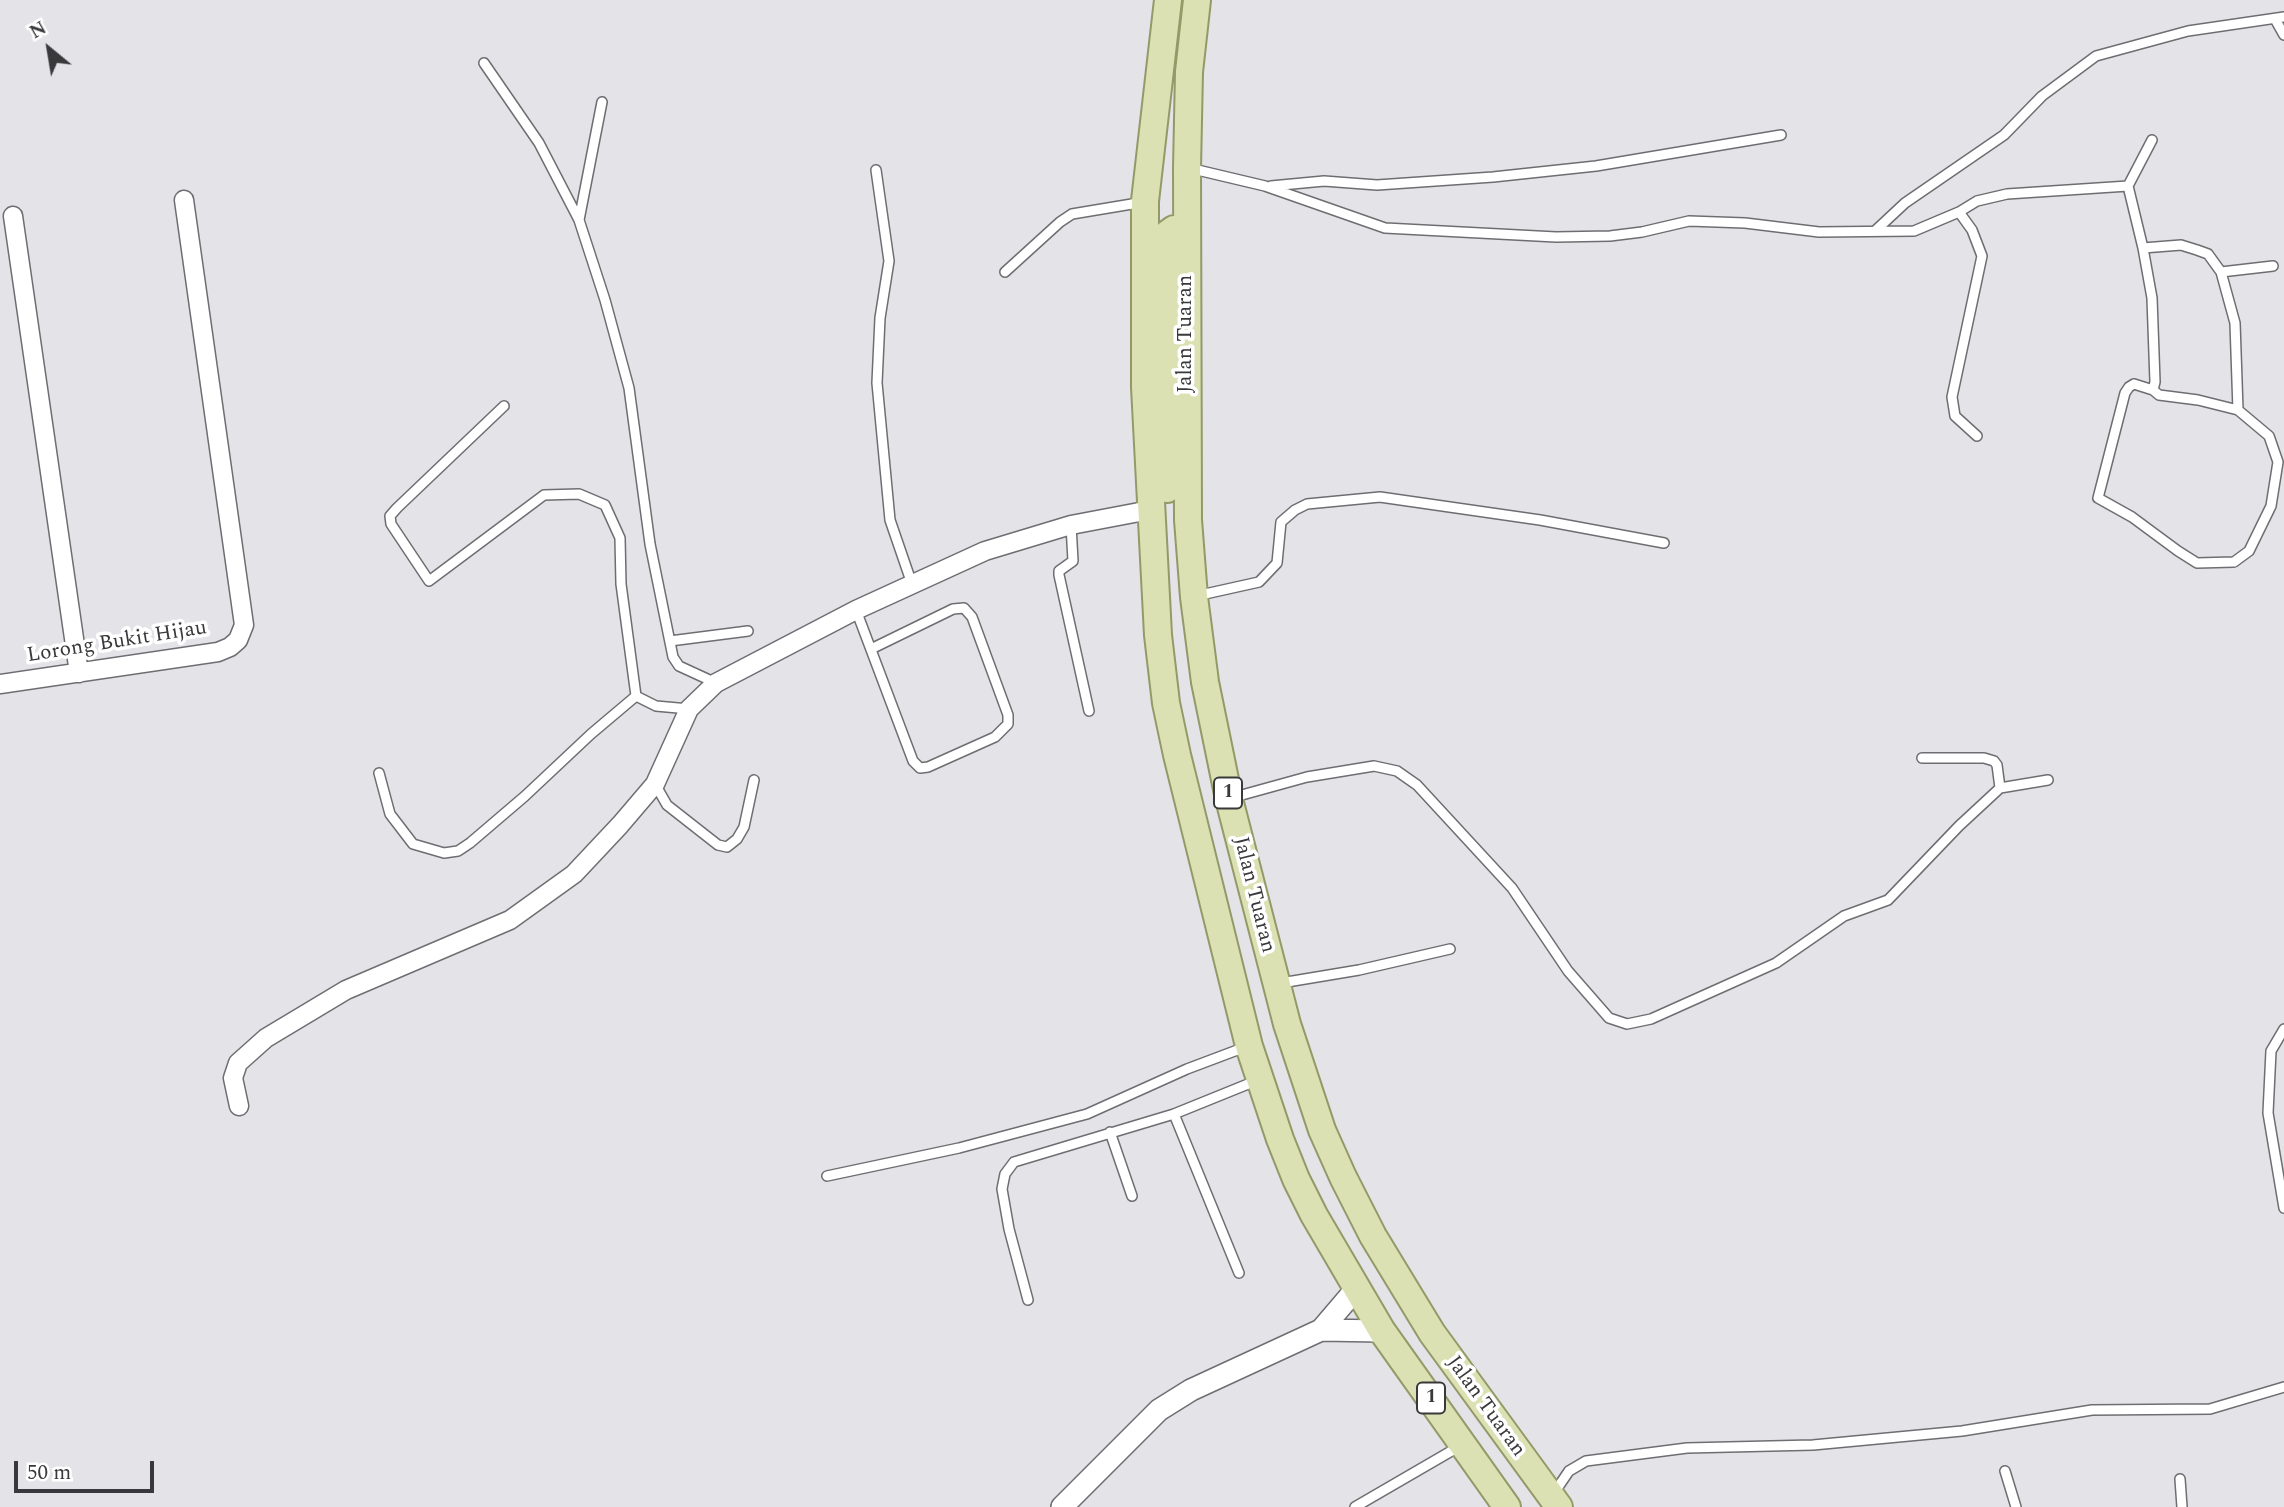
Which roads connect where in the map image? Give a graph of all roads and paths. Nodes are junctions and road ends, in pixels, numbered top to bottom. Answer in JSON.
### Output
{"nodes":[{"id":1,"x":1168,"y":0,"type":"edge"},
{"id":2,"x":1197,"y":0,"type":"edge"},
{"id":3,"x":2280,"y":18,"type":"edge"},
{"id":4,"x":2284,"y":35,"type":"edge"},
{"id":5,"x":484,"y":63,"type":"dead end"},
{"id":6,"x":602,"y":102,"type":"dead end"},
{"id":7,"x":1781,"y":135,"type":"dead end"},
{"id":8,"x":2152,"y":140,"type":"dead end"},
{"id":9,"x":1187,"y":167,"type":"junction"},
{"id":10,"x":877,"y":170,"type":"dead end"},
{"id":11,"x":1265,"y":186,"type":"junction"},
{"id":12,"x":2128,"y":186,"type":"junction"},
{"id":13,"x":184,"y":200,"type":"dead end"},
{"id":14,"x":1145,"y":201,"type":"junction"},
{"id":15,"x":1959,"y":212,"type":"junction"},
{"id":16,"x":13,"y":216,"type":"dead end"},
{"id":17,"x":579,"y":220,"type":"junction"},
{"id":18,"x":1186,"y":231,"type":"junction"},
{"id":19,"x":1875,"y":231,"type":"junction"},
{"id":20,"x":2143,"y":248,"type":"junction"},
{"id":21,"x":2273,"y":266,"type":"dead end"},
{"id":22,"x":1005,"y":272,"type":"dead end"},
{"id":23,"x":2221,"y":272,"type":"junction"},
{"id":24,"x":2153,"y":390,"type":"junction"},
{"id":25,"x":504,"y":406,"type":"dead end"},
{"id":26,"x":2238,"y":410,"type":"junction"},
{"id":27,"x":1977,"y":436,"type":"dead end"},
{"id":28,"x":1150,"y":510,"type":"junction"},
{"id":29,"x":1071,"y":525,"type":"junction"},
{"id":30,"x":1664,"y":543,"type":"dead end"},
{"id":31,"x":912,"y":584,"type":"junction"},
{"id":32,"x":1194,"y":597,"type":"junction"},
{"id":33,"x":1156,"y":604,"type":"junction"},
{"id":34,"x":856,"y":610,"type":"junction"},
{"id":35,"x":748,"y":631,"type":"dead end"},
{"id":36,"x":670,"y":641,"type":"junction"},
{"id":37,"x":872,"y":649,"type":"junction"},
{"id":38,"x":79,"y":673,"type":"junction"},
{"id":39,"x":716,"y":683,"type":"junction"},
{"id":40,"x":0,"y":684,"type":"edge"},
{"id":41,"x":636,"y":696,"type":"junction"},
{"id":42,"x":689,"y":709,"type":"junction"},
{"id":43,"x":1089,"y":711,"type":"dead end"},
{"id":44,"x":1923,"y":758,"type":"dead end"},
{"id":45,"x":379,"y":773,"type":"dead end"},
{"id":46,"x":754,"y":780,"type":"dead end"},
{"id":47,"x":2048,"y":780,"type":"dead end"},
{"id":48,"x":654,"y":784,"type":"junction"},
{"id":49,"x":2000,"y":788,"type":"junction"},
{"id":50,"x":1229,"y":799,"type":"junction"},
{"id":51,"x":1450,"y":948,"type":"dead end"},
{"id":52,"x":1276,"y":984,"type":"junction"},
{"id":53,"x":2284,"y":1029,"type":"edge"},
{"id":54,"x":1249,"y":1046,"type":"junction"},
{"id":55,"x":1259,"y":1079,"type":"junction"},
{"id":56,"x":239,"y":1106,"type":"dead end"},
{"id":57,"x":1174,"y":1114,"type":"junction"},
{"id":58,"x":1110,"y":1132,"type":"junction"},
{"id":59,"x":827,"y":1176,"type":"dead end"},
{"id":60,"x":1132,"y":1196,"type":"dead end"},
{"id":61,"x":2284,"y":1208,"type":"edge"},
{"id":62,"x":1239,"y":1273,"type":"dead end"},
{"id":63,"x":1356,"y":1289,"type":"junction"},
{"id":64,"x":1028,"y":1300,"type":"dead end"},
{"id":65,"x":1321,"y":1330,"type":"junction"},
{"id":66,"x":1382,"y":1331,"type":"junction"},
{"id":67,"x":2284,"y":1387,"type":"edge"},
{"id":68,"x":1464,"y":1444,"type":"junction"},
{"id":69,"x":2006,"y":1471,"type":"dead end"},
{"id":70,"x":2180,"y":1479,"type":"dead end"},
{"id":71,"x":1555,"y":1502,"type":"edge"},
{"id":72,"x":1062,"y":1507,"type":"edge"},
{"id":73,"x":1355,"y":1507,"type":"edge"},
{"id":74,"x":1507,"y":1507,"type":"edge"},
{"id":75,"x":2017,"y":1507,"type":"edge"},
{"id":76,"x":2182,"y":1507,"type":"edge"}],
"edges":[{"from":1,"to":14,"type":"main road","name":"Jalan Tuaran","number":"1"},
{"from":2,"to":9,"type":"main road","name":"Jalan Tuaran","number":"1"},
{"from":3,"to":4,"type":"lane"},
{"from":3,"to":19,"type":"lane"},
{"from":5,"to":17,"type":"lane"},
{"from":6,"to":17,"type":"lane"},
{"from":7,"to":11,"type":"lane"},
{"from":8,"to":12,"type":"lane"},
{"from":9,"to":11,"type":"lane"},
{"from":9,"to":18,"type":"main road","name":"Jalan Tuaran","number":"1"},
{"from":10,"to":31,"type":"lane"},
{"from":11,"to":19,"type":"lane"},
{"from":12,"to":15,"type":"lane"},
{"from":12,"to":20,"type":"lane"},
{"from":13,"to":38,"type":"street","name":"Lorong Bukit Hijau"},
{"from":14,"to":22,"type":"lane"},
{"from":14,"to":28,"type":"main road","name":"Jalan Tuaran","number":"1"},
{"from":15,"to":19,"type":"lane"},
{"from":15,"to":27,"type":"lane"},
{"from":16,"to":38,"type":"street"},
{"from":17,"to":36,"type":"lane"},
{"from":18,"to":32,"type":"main road","name":"Jalan Tuaran","number":"1"},
{"from":18,"to":33,"type":"main road"},
{"from":20,"to":23,"type":"lane"},
{"from":20,"to":24,"type":"lane"},
{"from":21,"to":23,"type":"lane"},
{"from":23,"to":26,"type":"lane"},
{"from":24,"to":26,"type":"lane"},
{"from":24,"to":26,"type":"lane"},
{"from":25,"to":41,"type":"lane"},
{"from":28,"to":29,"type":"street"},
{"from":28,"to":33,"type":"main road","name":"Jalan Tuaran","number":"1"},
{"from":29,"to":31,"type":"street"},
{"from":29,"to":43,"type":"lane"},
{"from":30,"to":32,"type":"lane"},
{"from":31,"to":34,"type":"street"},
{"from":32,"to":50,"type":"main road","name":"Jalan Tuaran","number":"1"},
{"from":33,"to":54,"type":"main road","name":"Jalan Tuaran","number":"1"},
{"from":34,"to":37,"type":"lane"},
{"from":34,"to":39,"type":"street"},
{"from":35,"to":36,"type":"lane"},
{"from":36,"to":39,"type":"lane"},
{"from":37,"to":37,"type":"lane"},
{"from":38,"to":40,"type":"street","name":"Lorong Bukit Hijau"},
{"from":39,"to":42,"type":"street"},
{"from":41,"to":42,"type":"lane"},
{"from":41,"to":45,"type":"lane"},
{"from":42,"to":48,"type":"street"},
{"from":44,"to":49,"type":"lane"},
{"from":46,"to":48,"type":"lane"},
{"from":47,"to":49,"type":"lane"},
{"from":48,"to":56,"type":"street"},
{"from":49,"to":50,"type":"lane"},
{"from":50,"to":52,"type":"main road","name":"Jalan Tuaran","number":"1"},
{"from":51,"to":52,"type":"lane"},
{"from":52,"to":71,"type":"main road","name":"Jalan Tuaran","number":"1"},
{"from":53,"to":61,"type":"lane"},
{"from":54,"to":55,"type":"main road","name":"Jalan Tuaran","number":"1"},
{"from":54,"to":59,"type":"lane"},
{"from":55,"to":57,"type":"lane"},
{"from":55,"to":63,"type":"main road","name":"Jalan Tuaran","number":"1"},
{"from":57,"to":58,"type":"lane"},
{"from":57,"to":62,"type":"lane"},
{"from":58,"to":60,"type":"lane"},
{"from":58,"to":64,"type":"lane"},
{"from":63,"to":65,"type":"street"},
{"from":63,"to":66,"type":"main road","name":"Jalan Tuaran","number":"1"},
{"from":65,"to":66,"type":"street"},
{"from":65,"to":72,"type":"street"},
{"from":66,"to":68,"type":"main road","name":"Jalan Tuaran","number":"1"},
{"from":67,"to":71,"type":"lane"},
{"from":68,"to":73,"type":"lane"},
{"from":68,"to":74,"type":"main road","name":"Jalan Tuaran","number":"1"},
{"from":69,"to":75,"type":"lane"},
{"from":70,"to":76,"type":"lane"}]}
